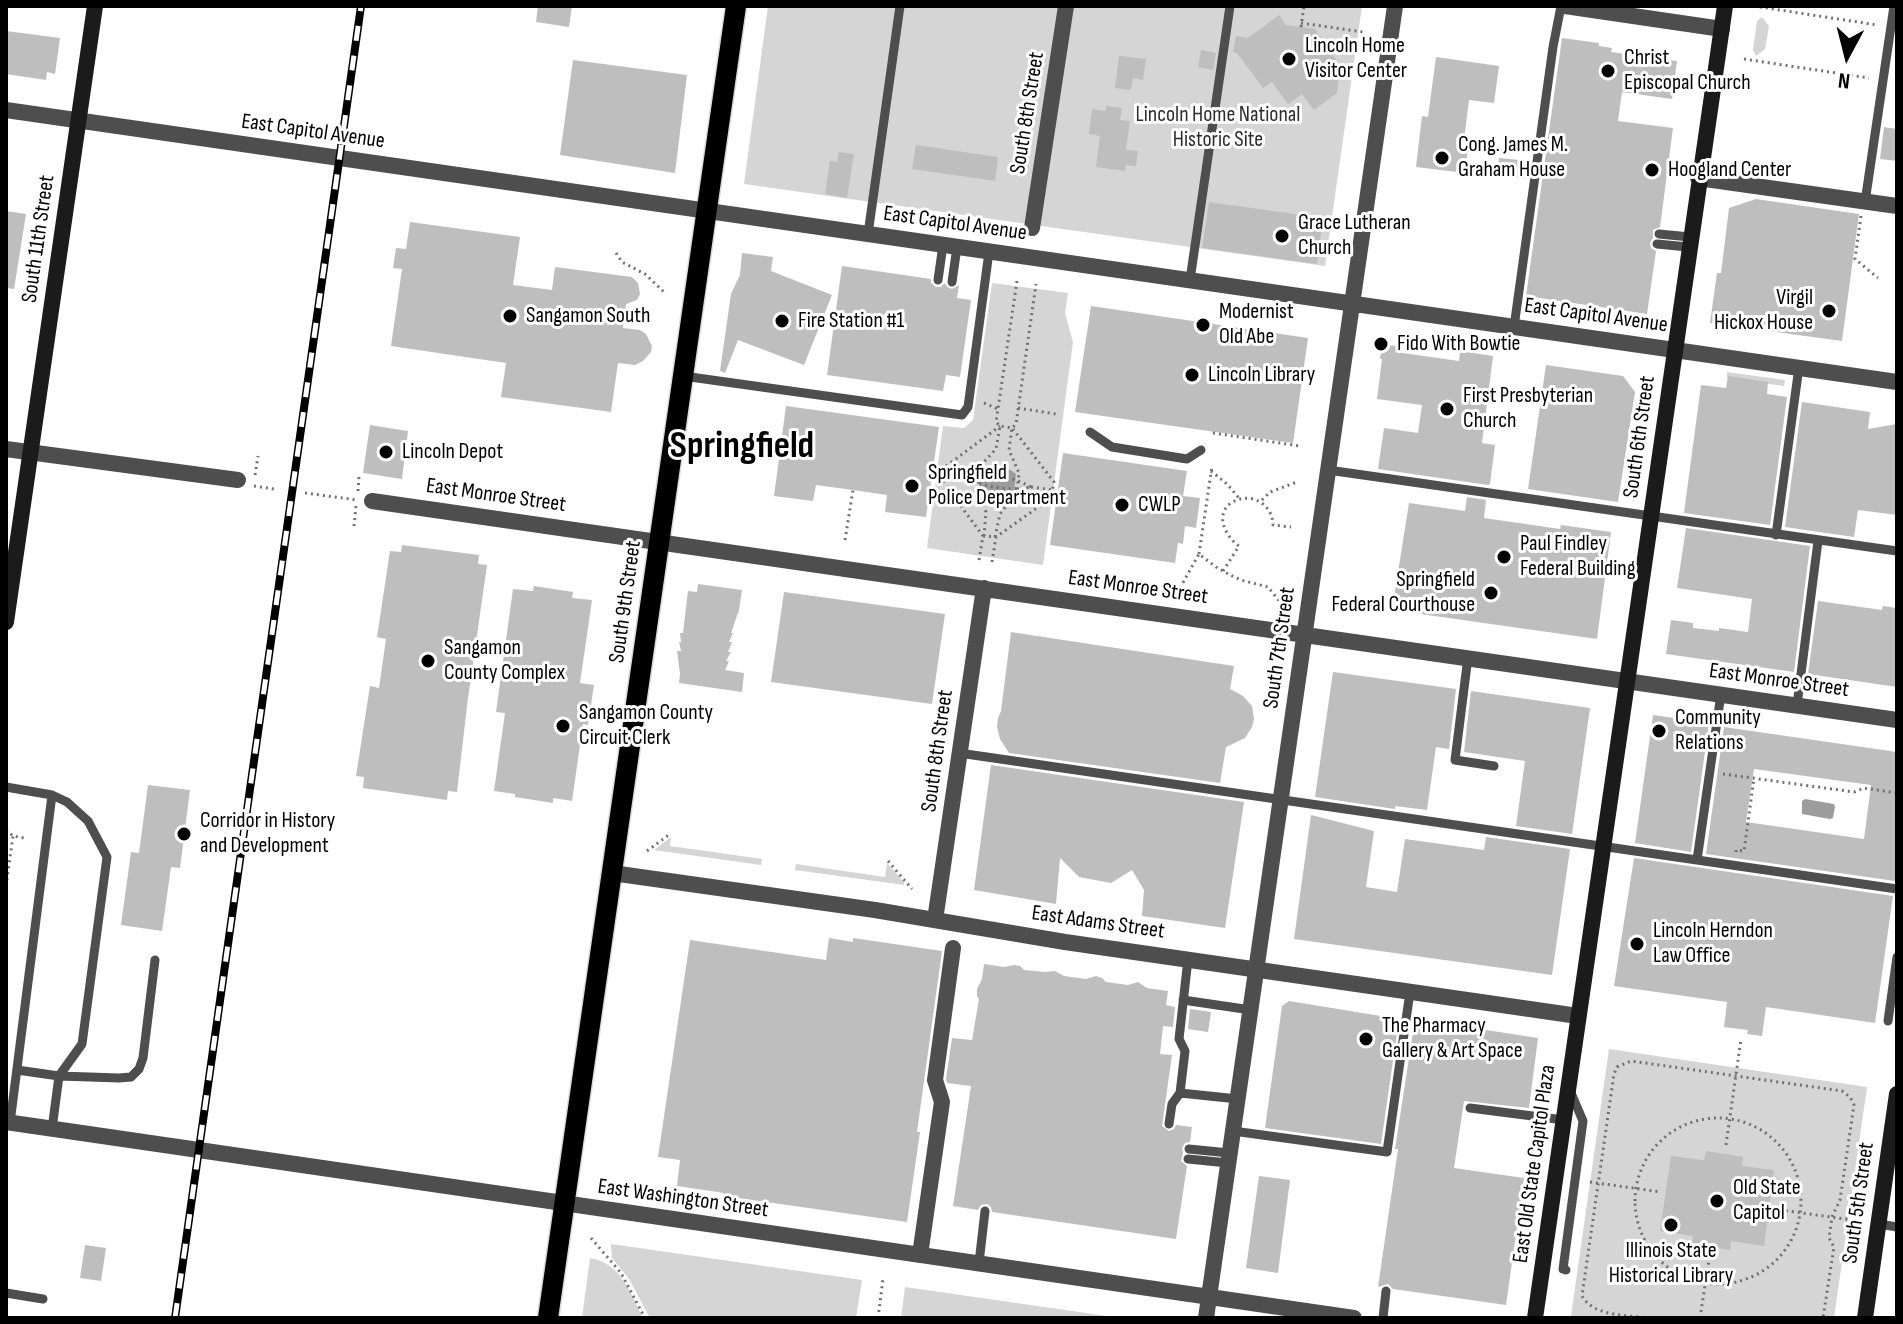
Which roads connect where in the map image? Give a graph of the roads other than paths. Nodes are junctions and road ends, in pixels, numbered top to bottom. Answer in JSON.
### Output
{"nodes":[{"id":1,"x":95,"y":6,"type":"edge"},
{"id":2,"x":736,"y":6,"type":"edge"},
{"id":3,"x":900,"y":6,"type":"edge"},
{"id":4,"x":1066,"y":6,"type":"edge"},
{"id":5,"x":1230,"y":6,"type":"edge"},
{"id":6,"x":1395,"y":6,"type":"edge"},
{"id":7,"x":1563,"y":6,"type":"edge"},
{"id":8,"x":1725,"y":6,"type":"edge"},
{"id":9,"x":1894,"y":6,"type":"edge"},
{"id":10,"x":1722,"y":29,"type":"junction"},
{"id":11,"x":6,"y":110,"type":"edge"},
{"id":12,"x":79,"y":121,"type":"junction"},
{"id":13,"x":1698,"y":178,"type":"junction"},
{"id":14,"x":1897,"y":206,"type":"edge"},
{"id":15,"x":1864,"y":207,"type":"junction"},
{"id":16,"x":707,"y":212,"type":"junction"},
{"id":17,"x":1032,"y":228,"type":"dead end"},
{"id":18,"x":868,"y":234,"type":"junction"},
{"id":19,"x":1658,"y":239,"type":"dead end"},
{"id":20,"x":1689,"y":242,"type":"junction"},
{"id":21,"x":950,"y":246,"type":"junction"},
{"id":22,"x":989,"y":252,"type":"junction"},
{"id":23,"x":938,"y":280,"type":"dead end"},
{"id":24,"x":1190,"y":280,"type":"junction"},
{"id":25,"x":952,"y":282,"type":"dead end"},
{"id":26,"x":1351,"y":304,"type":"junction"},
{"id":27,"x":1514,"y":327,"type":"junction"},
{"id":28,"x":1674,"y":349,"type":"junction"},
{"id":29,"x":1799,"y":367,"type":"junction"},
{"id":30,"x":683,"y":376,"type":"junction"},
{"id":31,"x":1897,"y":382,"type":"edge"},
{"id":32,"x":1090,"y":432,"type":"dead end"},
{"id":33,"x":6,"y":449,"type":"edge"},
{"id":34,"x":1201,"y":450,"type":"dead end"},
{"id":35,"x":30,"y":452,"type":"junction"},
{"id":36,"x":1328,"y":470,"type":"junction"},
{"id":37,"x":238,"y":480,"type":"dead end"},
{"id":38,"x":364,"y":500,"type":"road end"},
{"id":39,"x":1652,"y":516,"type":"junction"},
{"id":40,"x":1776,"y":535,"type":"junction"},
{"id":41,"x":1818,"y":541,"type":"junction"},
{"id":42,"x":659,"y":542,"type":"junction"},
{"id":43,"x":1897,"y":551,"type":"edge"},
{"id":44,"x":984,"y":588,"type":"junction"},
{"id":45,"x":6,"y":619,"type":"edge"},
{"id":46,"x":1305,"y":634,"type":"junction"},
{"id":47,"x":1468,"y":657,"type":"junction"},
{"id":48,"x":1626,"y":681,"type":"junction"},
{"id":49,"x":1721,"y":694,"type":"junction"},
{"id":50,"x":1797,"y":705,"type":"junction"},
{"id":51,"x":1897,"y":720,"type":"edge"},
{"id":52,"x":959,"y":753,"type":"junction"},
{"id":53,"x":1494,"y":766,"type":"dead end"},
{"id":54,"x":6,"y":787,"type":"edge"},
{"id":55,"x":52,"y":795,"type":"junction"},
{"id":56,"x":1281,"y":800,"type":"junction"},
{"id":57,"x":1602,"y":846,"type":"junction"},
{"id":58,"x":1697,"y":860,"type":"junction"},
{"id":59,"x":612,"y":873,"type":"junction"},
{"id":60,"x":1897,"y":889,"type":"edge"},
{"id":61,"x":935,"y":920,"type":"junction"},
{"id":62,"x":953,"y":948,"type":"dead end"},
{"id":63,"x":1897,"y":957,"type":"edge"},
{"id":64,"x":1188,"y":959,"type":"junction"},
{"id":65,"x":155,"y":960,"type":"dead end"},
{"id":66,"x":1256,"y":969,"type":"junction"},
{"id":67,"x":1410,"y":992,"type":"junction"},
{"id":68,"x":1183,"y":1000,"type":"junction"},
{"id":69,"x":1251,"y":1010,"type":"junction"},
{"id":70,"x":1578,"y":1016,"type":"junction"},
{"id":71,"x":1888,"y":1021,"type":"dead end"},
{"id":72,"x":17,"y":1070,"type":"junction"},
{"id":73,"x":59,"y":1076,"type":"junction"},
{"id":74,"x":1568,"y":1086,"type":"junction"},
{"id":75,"x":1180,"y":1093,"type":"junction"},
{"id":76,"x":1897,"y":1094,"type":"edge"},
{"id":77,"x":1238,"y":1099,"type":"junction"},
{"id":78,"x":1470,"y":1108,"type":"dead end"},
{"id":79,"x":1564,"y":1120,"type":"junction"},
{"id":80,"x":8,"y":1123,"type":"edge"},
{"id":81,"x":1169,"y":1124,"type":"dead end"},
{"id":82,"x":52,"y":1129,"type":"junction"},
{"id":83,"x":1233,"y":1131,"type":"junction"},
{"id":84,"x":1189,"y":1154,"type":"dead end"},
{"id":85,"x":1229,"y":1158,"type":"junction"},
{"id":86,"x":563,"y":1204,"type":"junction"},
{"id":87,"x":985,"y":1211,"type":"dead end"},
{"id":88,"x":1879,"y":1224,"type":"junction"},
{"id":89,"x":1897,"y":1227,"type":"edge"},
{"id":90,"x":920,"y":1255,"type":"junction"},
{"id":91,"x":979,"y":1263,"type":"junction"},
{"id":92,"x":1566,"y":1270,"type":"dead end"},
{"id":93,"x":1386,"y":1291,"type":"dead end"},
{"id":94,"x":6,"y":1293,"type":"edge"},
{"id":95,"x":1209,"y":1296,"type":"junction"},
{"id":96,"x":43,"y":1299,"type":"dead end"},
{"id":97,"x":548,"y":1318,"type":"edge"},
{"id":98,"x":1206,"y":1318,"type":"edge"},
{"id":99,"x":1354,"y":1318,"type":"edge"},
{"id":100,"x":1383,"y":1318,"type":"edge"},
{"id":101,"x":1535,"y":1318,"type":"edge"},
{"id":102,"x":1865,"y":1318,"type":"edge"}],
"edges":[{"from":1,"to":12,"type":"main road","name":"South 11th Street"},
{"from":2,"to":16,"type":"main road","name":"South 9th Street"},
{"from":3,"to":18,"type":"lane"},
{"from":4,"to":17,"type":"street","name":"South 8th Street"},
{"from":5,"to":24,"type":"lane"},
{"from":6,"to":26,"type":"street","name":"South 7th Street"},
{"from":7,"to":10,"type":"street"},
{"from":7,"to":27,"type":"lane"},
{"from":8,"to":10,"type":"main road","name":"South 6th Street"},
{"from":9,"to":15,"type":"lane"},
{"from":10,"to":13,"type":"main road","name":"South 6th Street"},
{"from":11,"to":12,"type":"street","name":"East Capitol Avenue"},
{"from":12,"to":16,"type":"street","name":"East Capitol Avenue"},
{"from":12,"to":35,"type":"main road","name":"South 11th Street"},
{"from":13,"to":15,"type":"street"},
{"from":13,"to":20,"type":"main road","name":"South 6th Street"},
{"from":14,"to":15,"type":"street"},
{"from":16,"to":18,"type":"street","name":"East Capitol Avenue"},
{"from":16,"to":30,"type":"main road","name":"South 9th Street"},
{"from":18,"to":21,"type":"street","name":"East Capitol Avenue"},
{"from":19,"to":20,"type":"lane"},
{"from":20,"to":28,"type":"main road","name":"South 6th Street"},
{"from":21,"to":22,"type":"street","name":"East Capitol Avenue"},
{"from":21,"to":23,"type":"lane"},
{"from":21,"to":25,"type":"lane"},
{"from":22,"to":24,"type":"street","name":"East Capitol Avenue"},
{"from":22,"to":30,"type":"lane"},
{"from":24,"to":26,"type":"street","name":"East Capitol Avenue"},
{"from":26,"to":27,"type":"street","name":"East Capitol Avenue"},
{"from":26,"to":36,"type":"street","name":"South 7th Street"},
{"from":27,"to":28,"type":"street","name":"East Capitol Avenue"},
{"from":28,"to":29,"type":"street","name":"East Capitol Avenue"},
{"from":28,"to":39,"type":"main road","name":"South 6th Street"},
{"from":29,"to":31,"type":"street","name":"East Capitol Avenue"},
{"from":29,"to":40,"type":"lane"},
{"from":30,"to":42,"type":"main road","name":"South 9th Street"},
{"from":32,"to":34,"type":"lane"},
{"from":33,"to":35,"type":"street"},
{"from":35,"to":37,"type":"street"},
{"from":35,"to":45,"type":"main road","name":"South 11th Street"},
{"from":36,"to":39,"type":"lane"},
{"from":36,"to":46,"type":"street","name":"South 7th Street"},
{"from":38,"to":42,"type":"street","name":"East Monroe Street"},
{"from":39,"to":40,"type":"lane"},
{"from":39,"to":48,"type":"main road","name":"South 6th Street"},
{"from":40,"to":41,"type":"lane"},
{"from":41,"to":43,"type":"lane"},
{"from":41,"to":50,"type":"lane"},
{"from":42,"to":44,"type":"street","name":"East Monroe Street"},
{"from":42,"to":59,"type":"main road","name":"South 9th Street"},
{"from":44,"to":46,"type":"street","name":"East Monroe Street"},
{"from":44,"to":52,"type":"street","name":"South 8th Street"},
{"from":46,"to":47,"type":"street","name":"East Monroe Street"},
{"from":46,"to":56,"type":"street","name":"South 7th Street"},
{"from":47,"to":48,"type":"street","name":"East Monroe Street"},
{"from":47,"to":53,"type":"lane"},
{"from":48,"to":49,"type":"street","name":"East Monroe Street"},
{"from":48,"to":57,"type":"main road","name":"South 6th Street"},
{"from":49,"to":50,"type":"street","name":"East Monroe Street"},
{"from":49,"to":58,"type":"lane"},
{"from":50,"to":51,"type":"street","name":"East Monroe Street"},
{"from":52,"to":56,"type":"lane"},
{"from":52,"to":61,"type":"street","name":"South 8th Street"},
{"from":54,"to":55,"type":"lane"},
{"from":55,"to":72,"type":"lane"},
{"from":55,"to":73,"type":"lane"},
{"from":56,"to":57,"type":"lane"},
{"from":56,"to":66,"type":"street","name":"South 7th Street"},
{"from":57,"to":58,"type":"lane"},
{"from":57,"to":70,"type":"main road","name":"South 6th Street"},
{"from":58,"to":60,"type":"lane"},
{"from":59,"to":61,"type":"street","name":"East Adams Street"},
{"from":59,"to":86,"type":"main road","name":"South 9th Street"},
{"from":61,"to":64,"type":"street","name":"East Adams Street"},
{"from":62,"to":90,"type":"street"},
{"from":63,"to":71,"type":"lane"},
{"from":64,"to":66,"type":"street","name":"East Adams Street"},
{"from":64,"to":68,"type":"lane"},
{"from":65,"to":73,"type":"lane"},
{"from":66,"to":67,"type":"street","name":"East Adams Street"},
{"from":66,"to":69,"type":"street","name":"South 7th Street"},
{"from":67,"to":70,"type":"street","name":"East Adams Street"},
{"from":67,"to":83,"type":"lane"},
{"from":68,"to":69,"type":"lane"},
{"from":68,"to":75,"type":"lane"},
{"from":69,"to":77,"type":"street","name":"South 7th Street"},
{"from":70,"to":74,"type":"main road","name":"East Old State Capitol Plaza"},
{"from":72,"to":73,"type":"lane"},
{"from":72,"to":80,"type":"lane"},
{"from":73,"to":82,"type":"lane"},
{"from":74,"to":79,"type":"main road","name":"East Old State Capitol Plaza"},
{"from":74,"to":92,"type":"lane"},
{"from":75,"to":77,"type":"lane"},
{"from":75,"to":81,"type":"lane"},
{"from":76,"to":88,"type":"main road","name":"South 5th Street"},
{"from":77,"to":83,"type":"street","name":"South 7th Street"},
{"from":78,"to":79,"type":"lane"},
{"from":79,"to":101,"type":"main road","name":"East Old State Capitol Plaza"},
{"from":80,"to":82,"type":"street","name":"East Washington Street"},
{"from":82,"to":86,"type":"street","name":"East Washington Street"},
{"from":83,"to":85,"type":"street","name":"South 7th Street"},
{"from":84,"to":85,"type":"lane"},
{"from":85,"to":95,"type":"street","name":"South 7th Street"},
{"from":86,"to":90,"type":"street","name":"East Washington Street"},
{"from":86,"to":97,"type":"main road","name":"South 9th Street"},
{"from":87,"to":91,"type":"lane"},
{"from":88,"to":89,"type":"lane"},
{"from":88,"to":102,"type":"main road","name":"South 5th Street"},
{"from":90,"to":91,"type":"street","name":"East Washington Street"},
{"from":91,"to":95,"type":"street","name":"East Washington Street"},
{"from":93,"to":100,"type":"lane"},
{"from":94,"to":96,"type":"lane"},
{"from":95,"to":98,"type":"street","name":"South 7th Street"},
{"from":95,"to":99,"type":"street","name":"East Washington Street"}]}
